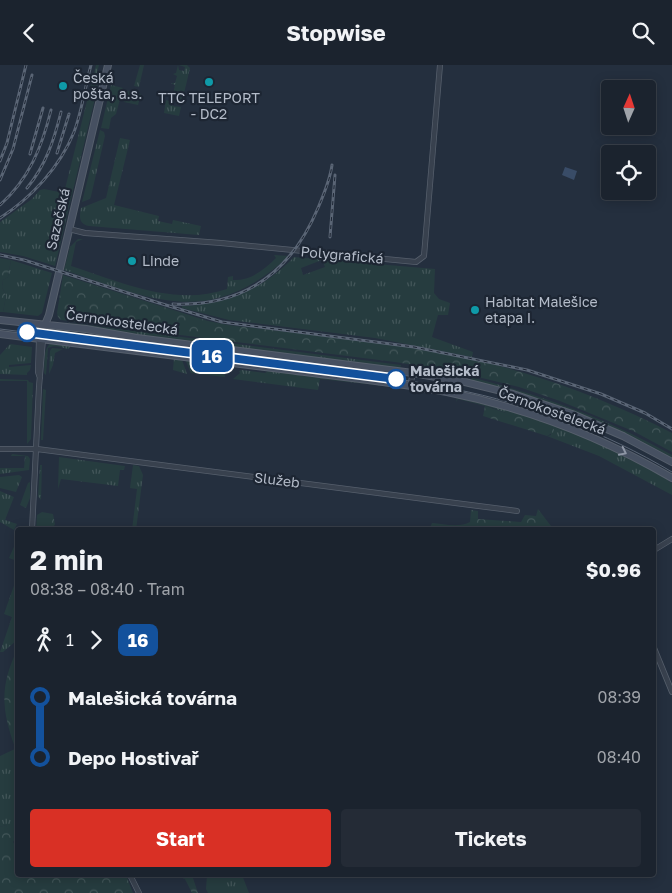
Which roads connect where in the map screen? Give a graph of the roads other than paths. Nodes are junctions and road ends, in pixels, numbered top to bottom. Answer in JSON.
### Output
{"nodes":[{"id":1,"x":108,"y":65,"type":"edge"},
{"id":2,"x":440,"y":65,"type":"edge"},
{"id":3,"x":68,"y":229,"type":"junction"},
{"id":4,"x":0,"y":320,"type":"edge"},
{"id":5,"x":0,"y":334,"type":"edge"},
{"id":6,"x":43,"y":334,"type":"junction"},
{"id":7,"x":413,"y":373,"type":"junction"},
{"id":8,"x":410,"y":386,"type":"junction"},
{"id":9,"x":0,"y":449,"type":"edge"},
{"id":10,"x":37,"y":449,"type":"junction"},
{"id":11,"x":672,"y":462,"type":"edge"},
{"id":12,"x":672,"y":478,"type":"edge"},
{"id":13,"x":517,"y":511,"type":"dead end"},
{"id":14,"x":32,"y":527,"type":"edge"},
{"id":15,"x":672,"y":539,"type":"edge"},
{"id":16,"x":656,"y":549,"type":"edge"},
{"id":17,"x":656,"y":653,"type":"edge"},
{"id":18,"x":672,"y":692,"type":"edge"},
{"id":19,"x":131,"y":877,"type":"edge"},
{"id":20,"x":139,"y":893,"type":"edge"}],
"edges":[{"from":1,"to":3,"type":"main road","name":"Sazečská"},
{"from":2,"to":3,"type":"street","name":"Polygrafická"},
{"from":3,"to":6,"type":"main road","name":"Sazečská"},
{"from":4,"to":6,"type":"main road","name":"Černokostelecká"},
{"from":5,"to":6,"type":"main road","name":"Černokostelecká"},
{"from":6,"to":7,"type":"main road","name":"Černokostelecká"},
{"from":6,"to":8,"type":"main road","name":"Černokostelecká"},
{"from":6,"to":10,"type":"street","name":"Sazečská"},
{"from":7,"to":8,"type":"street"},
{"from":7,"to":11,"type":"main road","name":"Černokostelecká"},
{"from":8,"to":12,"type":"main road","name":"Černokostelecká","one_way":true},
{"from":9,"to":10,"type":"street","name":"Služeb"},
{"from":10,"to":13,"type":"street","name":"Služeb"},
{"from":10,"to":14,"type":"street","name":"Sazečská"},
{"from":15,"to":16,"type":"street"},
{"from":17,"to":18,"type":"street"},
{"from":19,"to":20,"type":"street"}]}
